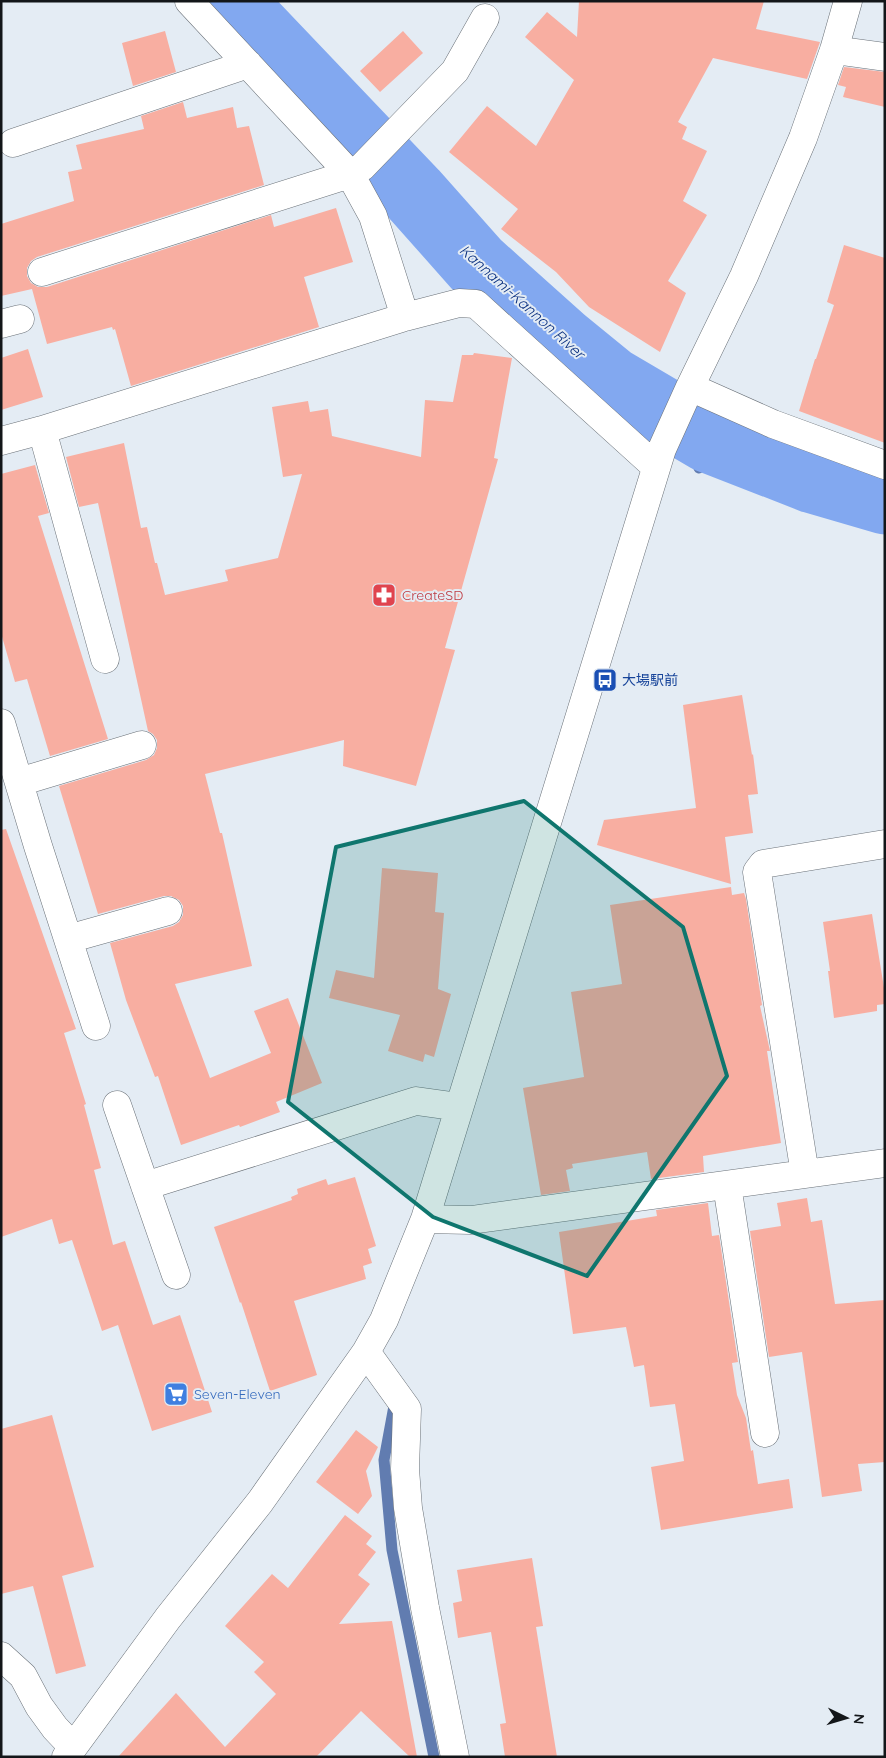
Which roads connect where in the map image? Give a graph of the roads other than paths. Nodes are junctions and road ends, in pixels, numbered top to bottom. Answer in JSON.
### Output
{"nodes":[{"id":1,"x":189,"y":1,"type":"edge"},
{"id":2,"x":848,"y":1,"type":"edge"},
{"id":3,"x":486,"y":18,"type":"dead end"},
{"id":4,"x":834,"y":50,"type":"junction"},
{"id":5,"x":885,"y":57,"type":"edge"},
{"id":6,"x":248,"y":64,"type":"junction"},
{"id":7,"x":13,"y":143,"type":"dead end"},
{"id":8,"x":356,"y":170,"type":"junction"},
{"id":9,"x":42,"y":272,"type":"dead end"},
{"id":10,"x":405,"y":317,"type":"junction"},
{"id":11,"x":688,"y":390,"type":"junction"},
{"id":12,"x":42,"y":430,"type":"junction"},
{"id":13,"x":1,"y":441,"type":"edge"},
{"id":14,"x":659,"y":458,"type":"junction"},
{"id":15,"x":885,"y":465,"type":"edge"},
{"id":16,"x":105,"y":659,"type":"dead end"},
{"id":17,"x":1,"y":722,"type":"edge"},
{"id":18,"x":142,"y":745,"type":"dead end"},
{"id":19,"x":19,"y":782,"type":"junction"},
{"id":20,"x":885,"y":844,"type":"edge"},
{"id":21,"x":168,"y":911,"type":"dead end"},
{"id":22,"x":68,"y":939,"type":"junction"},
{"id":23,"x":96,"y":1026,"type":"dead end"},
{"id":24,"x":117,"y":1105,"type":"dead end"},
{"id":25,"x":459,"y":1108,"type":"junction"},
{"id":26,"x":885,"y":1163,"type":"edge"},
{"id":27,"x":805,"y":1174,"type":"junction"},
{"id":28,"x":727,"y":1185,"type":"junction"},
{"id":29,"x":145,"y":1186,"type":"junction"},
{"id":30,"x":425,"y":1219,"type":"junction"},
{"id":31,"x":176,"y":1275,"type":"dead end"},
{"id":32,"x":366,"y":1352,"type":"junction"},
{"id":33,"x":765,"y":1433,"type":"dead end"},
{"id":34,"x":1,"y":1656,"type":"edge"},
{"id":35,"x":70,"y":1752,"type":"edge"},
{"id":36,"x":455,"y":1757,"type":"edge"}],
"edges":[{"from":1,"to":6,"type":"street"},
{"from":2,"to":4,"type":"street"},
{"from":3,"to":8,"type":"street"},
{"from":4,"to":5,"type":"street"},
{"from":4,"to":11,"type":"street"},
{"from":6,"to":7,"type":"street"},
{"from":6,"to":8,"type":"street"},
{"from":8,"to":9,"type":"street"},
{"from":8,"to":10,"type":"street"},
{"from":10,"to":12,"type":"street"},
{"from":10,"to":14,"type":"street"},
{"from":11,"to":14,"type":"street"},
{"from":11,"to":15,"type":"street"},
{"from":12,"to":13,"type":"street"},
{"from":12,"to":16,"type":"street"},
{"from":14,"to":25,"type":"street"},
{"from":17,"to":19,"type":"street"},
{"from":18,"to":19,"type":"street"},
{"from":19,"to":22,"type":"street"},
{"from":20,"to":27,"type":"street"},
{"from":21,"to":22,"type":"street"},
{"from":22,"to":23,"type":"street"},
{"from":24,"to":29,"type":"street"},
{"from":25,"to":29,"type":"street"},
{"from":25,"to":30,"type":"street"},
{"from":26,"to":27,"type":"street"},
{"from":27,"to":28,"type":"street"},
{"from":28,"to":30,"type":"street"},
{"from":28,"to":33,"type":"street"},
{"from":29,"to":31,"type":"street"},
{"from":30,"to":32,"type":"street"},
{"from":32,"to":35,"type":"street"},
{"from":32,"to":36,"type":"street"},
{"from":34,"to":35,"type":"street"}]}
